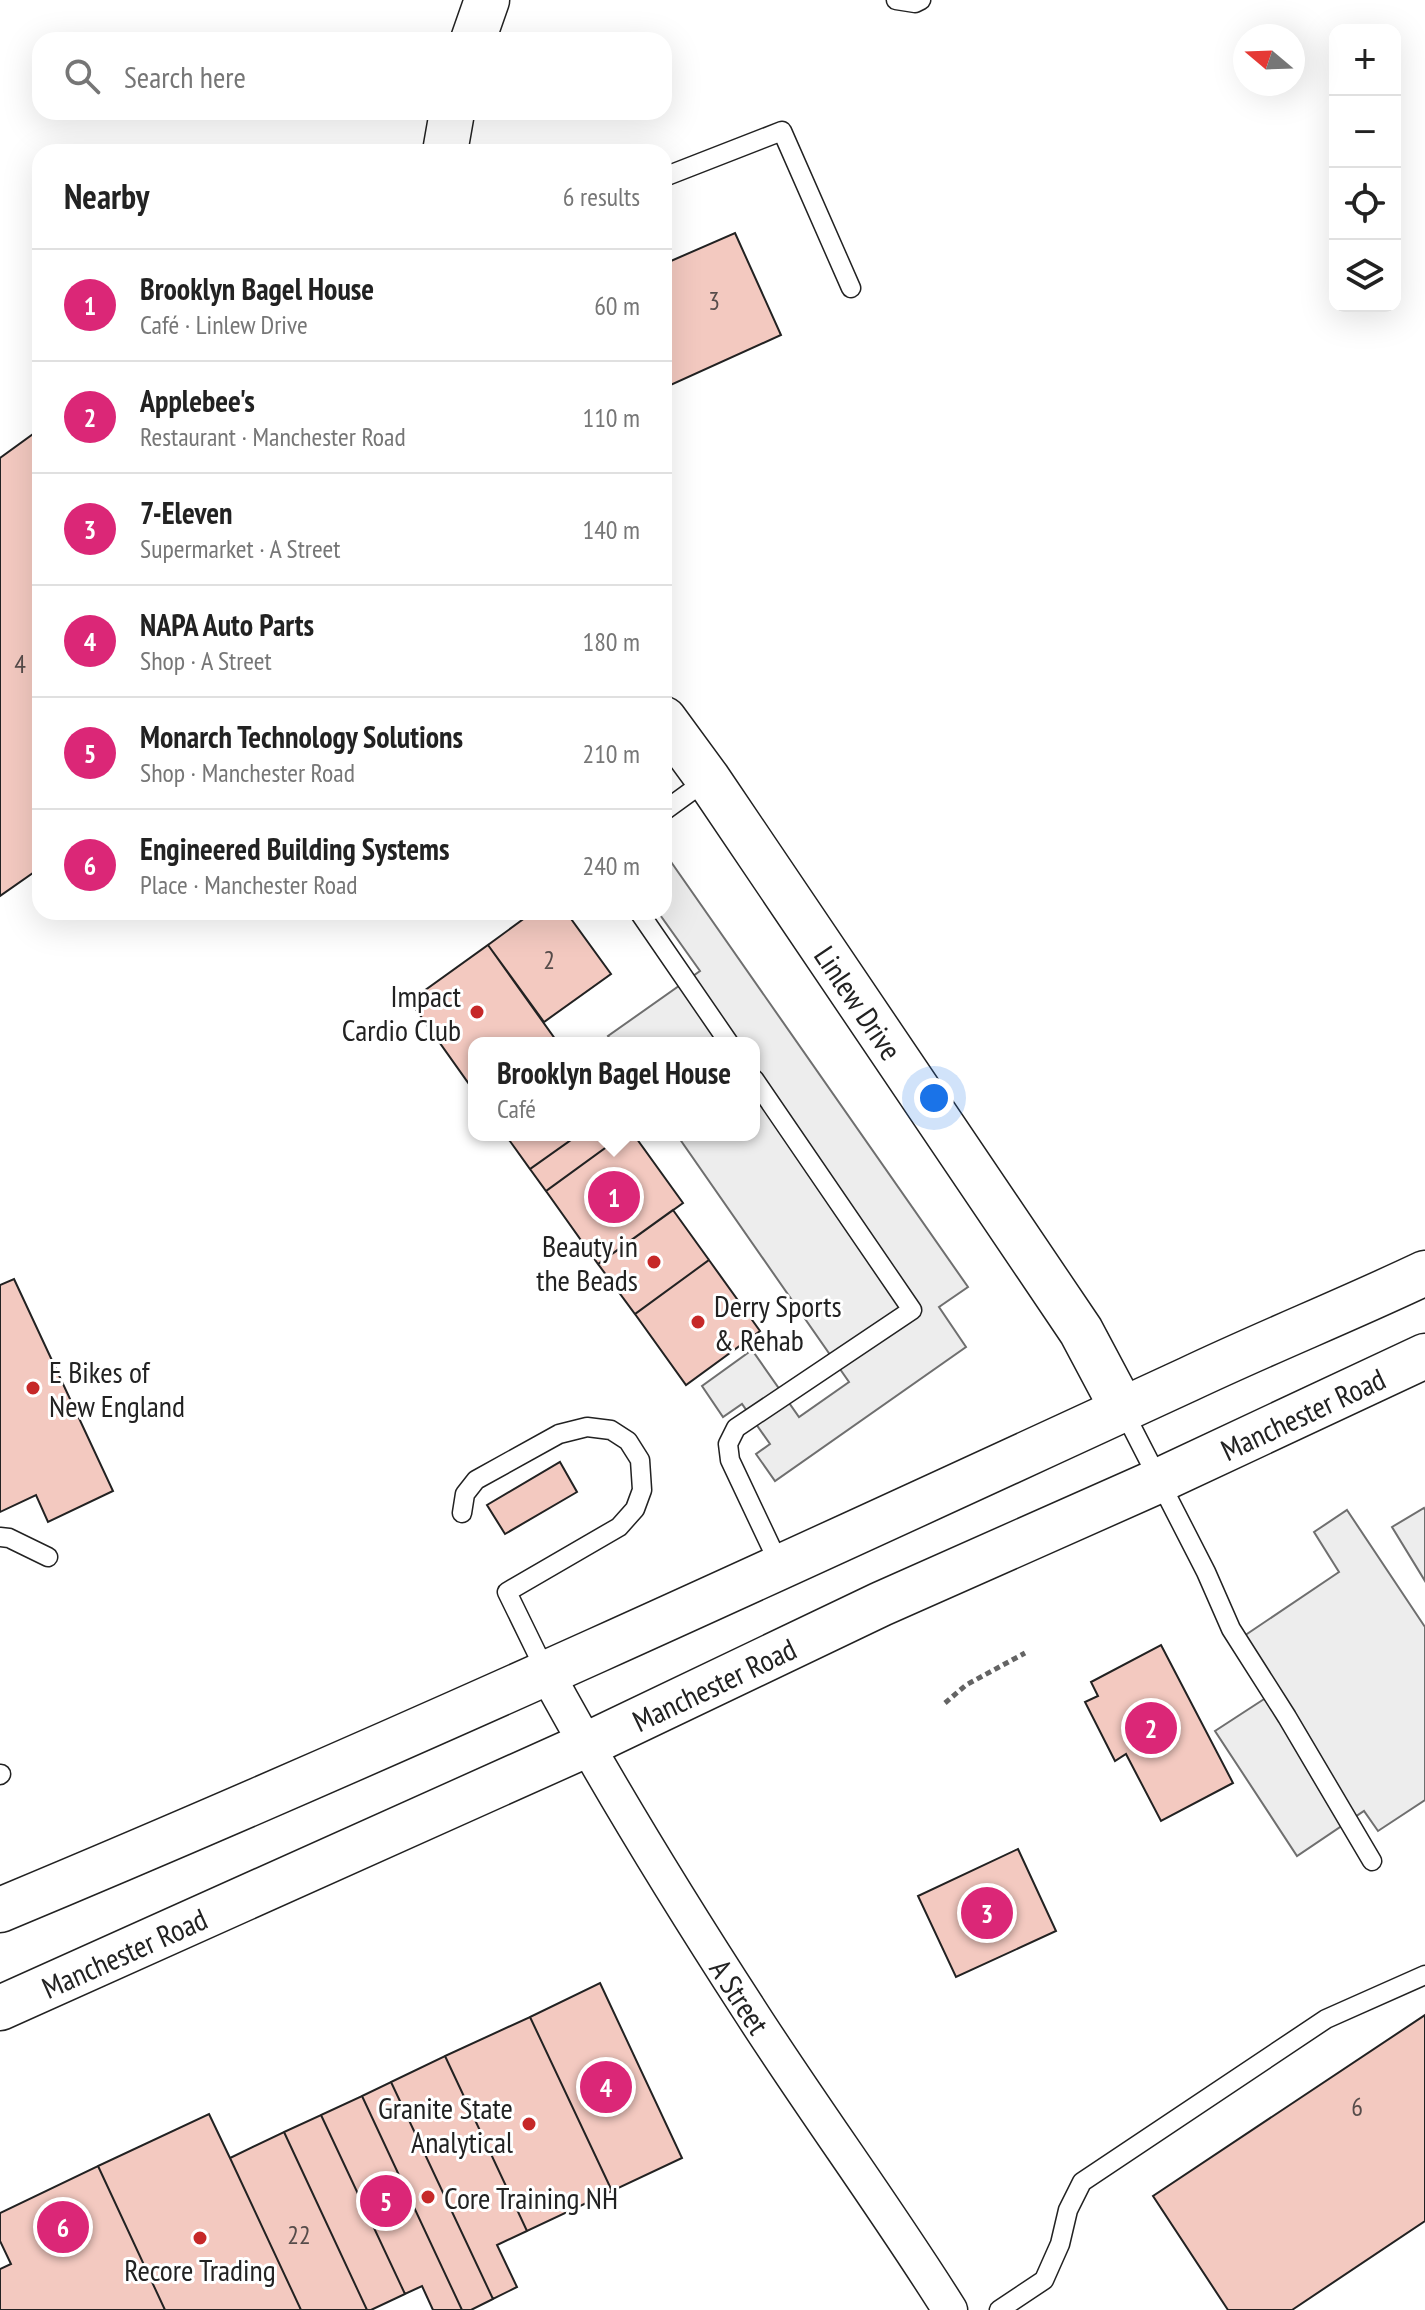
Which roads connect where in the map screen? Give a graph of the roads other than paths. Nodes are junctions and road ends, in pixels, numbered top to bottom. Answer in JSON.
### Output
{"nodes":[{"id":1,"x":487,"y":0,"type":"edge"},
{"id":2,"x":896,"y":0,"type":"edge"},
{"id":3,"x":921,"y":0,"type":"edge"},
{"id":4,"x":476,"y":32,"type":"edge"},
{"id":5,"x":451,"y":120,"type":"edge"},
{"id":6,"x":446,"y":144,"type":"edge"},
{"id":7,"x":672,"y":174,"type":"edge"},
{"id":8,"x":851,"y":288,"type":"dead end"},
{"id":9,"x":672,"y":730,"type":"edge"},
{"id":10,"x":708,"y":779,"type":"junction"},
{"id":11,"x":672,"y":805,"type":"edge"},
{"id":12,"x":644,"y":920,"type":"edge"},
{"id":13,"x":725,"y":1037,"type":"edge"},
{"id":14,"x":760,"y":1088,"type":"edge"},
{"id":15,"x":1425,"y":1273,"type":"edge"},
{"id":16,"x":1425,"y":1356,"type":"edge"},
{"id":17,"x":1123,"y":1410,"type":"junction"},
{"id":18,"x":1158,"y":1481,"type":"junction"},
{"id":19,"x":462,"y":1513,"type":"dead end"},
{"id":20,"x":0,"y":1537,"type":"edge"},
{"id":21,"x":48,"y":1557,"type":"dead end"},
{"id":22,"x":781,"y":1568,"type":"junction"},
{"id":23,"x":546,"y":1672,"type":"junction"},
{"id":24,"x":586,"y":1745,"type":"junction"},
{"id":25,"x":1372,"y":1861,"type":"dead end"},
{"id":26,"x":0,"y":1910,"type":"edge"},
{"id":27,"x":1425,"y":1975,"type":"edge"},
{"id":28,"x":0,"y":2008,"type":"edge"},
{"id":29,"x":950,"y":2310,"type":"edge"},
{"id":30,"x":999,"y":2310,"type":"edge"}],
"edges":[{"from":1,"to":4,"type":"main road"},
{"from":2,"to":3,"type":"lane"},
{"from":5,"to":6,"type":"main road"},
{"from":7,"to":8,"type":"lane"},
{"from":9,"to":10,"type":"main road","name":"Linlew Drive"},
{"from":10,"to":11,"type":"lane"},
{"from":10,"to":17,"type":"main road","name":"Linlew Drive"},
{"from":12,"to":13,"type":"lane"},
{"from":14,"to":22,"type":"lane"},
{"from":15,"to":17,"type":"main road"},
{"from":16,"to":18,"type":"main road","name":"Manchester Road"},
{"from":17,"to":18,"type":"lane"},
{"from":17,"to":22,"type":"main road"},
{"from":18,"to":24,"type":"main road","name":"Manchester Road"},
{"from":18,"to":25,"type":"lane"},
{"from":19,"to":23,"type":"lane"},
{"from":20,"to":21,"type":"lane"},
{"from":22,"to":23,"type":"main road"},
{"from":23,"to":24,"type":"street","name":"A Street"},
{"from":23,"to":26,"type":"main road"},
{"from":24,"to":28,"type":"main road","name":"Manchester Road"},
{"from":24,"to":29,"type":"street","name":"A Street"},
{"from":27,"to":30,"type":"lane"}]}
